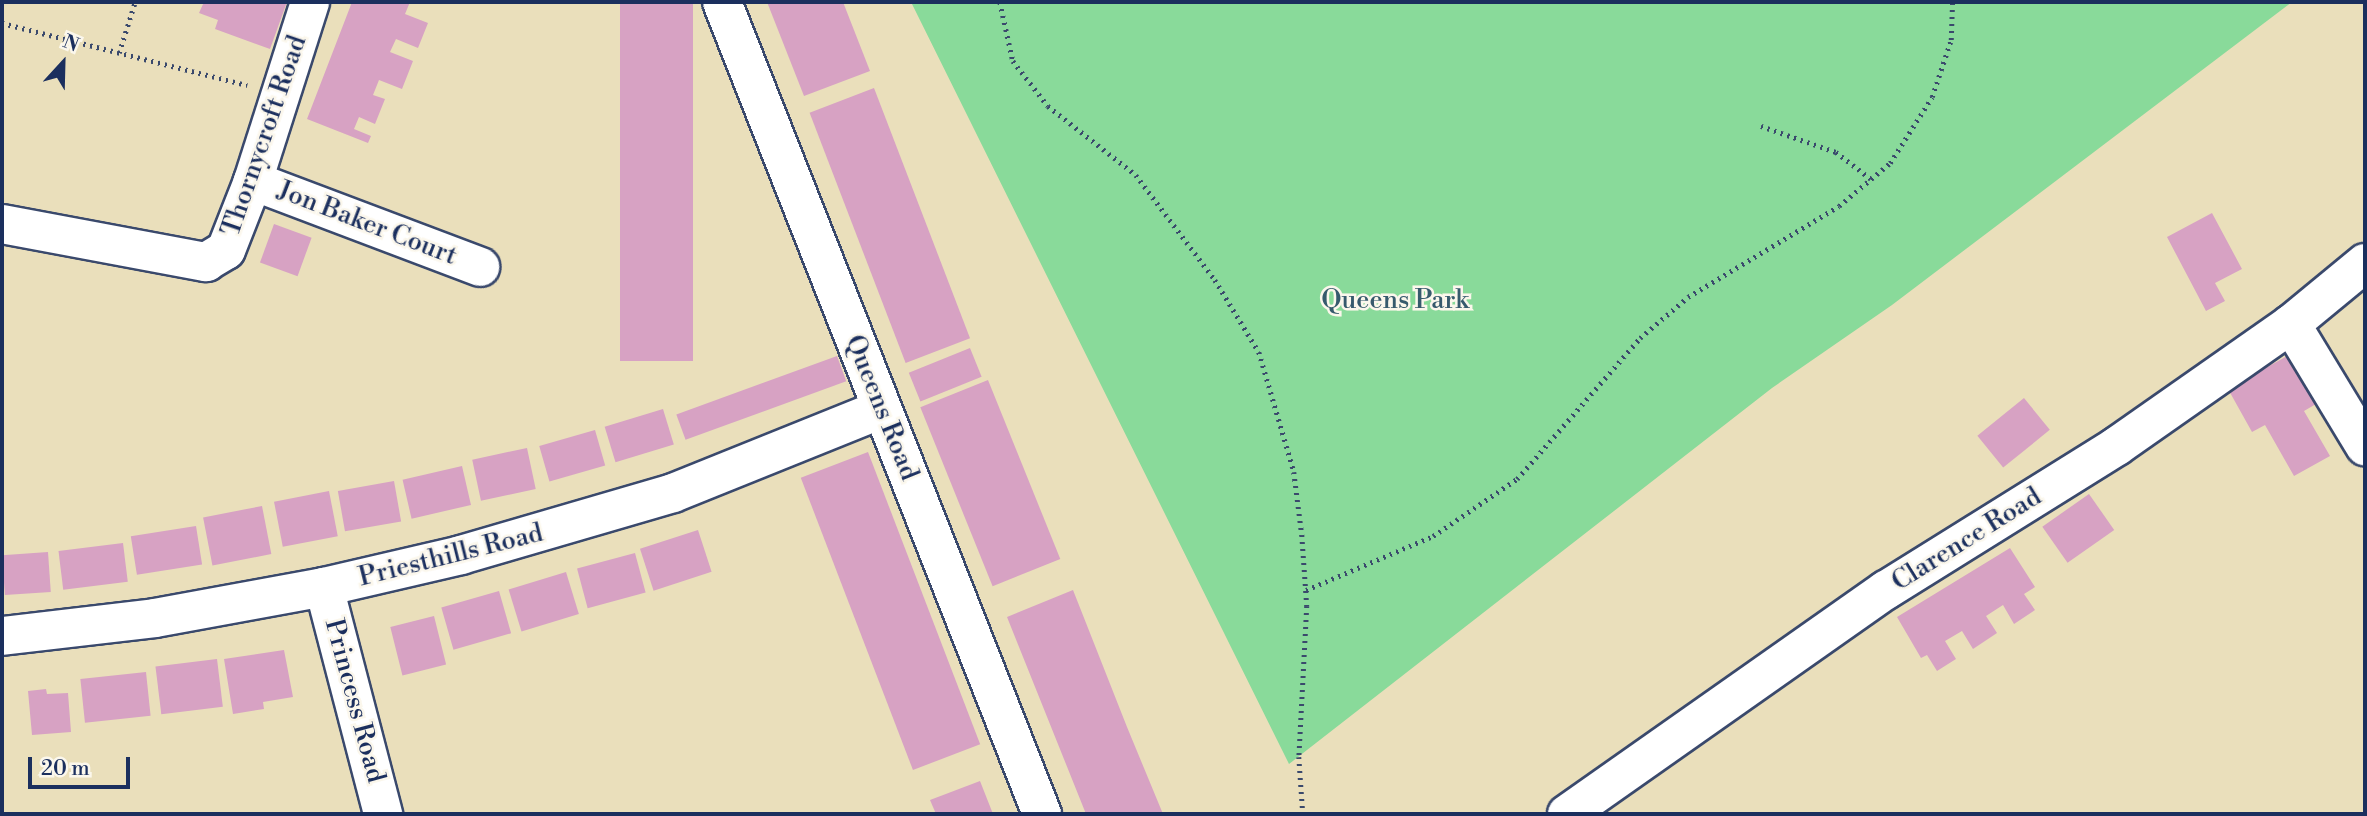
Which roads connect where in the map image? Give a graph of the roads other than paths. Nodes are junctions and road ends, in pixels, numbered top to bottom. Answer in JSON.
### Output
{"nodes":[{"id":1,"x":310,"y":2,"type":"edge"},
{"id":2,"x":722,"y":2,"type":"edge"},
{"id":3,"x":254,"y":181,"type":"junction"},
{"id":4,"x":2,"y":224,"type":"edge"},
{"id":5,"x":2365,"y":263,"type":"edge"},
{"id":6,"x":480,"y":267,"type":"dead end"},
{"id":7,"x":2291,"y":324,"type":"junction"},
{"id":8,"x":882,"y":410,"type":"junction"},
{"id":9,"x":2365,"y":446,"type":"edge"},
{"id":10,"x":324,"y":587,"type":"junction"},
{"id":11,"x":2,"y":636,"type":"edge"},
{"id":12,"x":383,"y":814,"type":"edge"},
{"id":13,"x":1042,"y":814,"type":"edge"},
{"id":14,"x":1567,"y":814,"type":"edge"}],
"edges":[{"from":1,"to":3,"type":"street","name":"Thornycroft Road"},
{"from":2,"to":8,"type":"street","name":"Queens Road"},
{"from":3,"to":4,"type":"street","name":"Thornycroft Road"},
{"from":3,"to":6,"type":"street","name":"Jon Baker Court"},
{"from":5,"to":7,"type":"street","name":"Clarence Road"},
{"from":7,"to":9,"type":"street"},
{"from":7,"to":14,"type":"street","name":"Clarence Road"},
{"from":8,"to":10,"type":"street","name":"Priesthills Road"},
{"from":8,"to":13,"type":"street","name":"Queens Road"},
{"from":10,"to":11,"type":"street","name":"Priesthills Road"},
{"from":10,"to":12,"type":"street","name":"Princess Road"}]}
